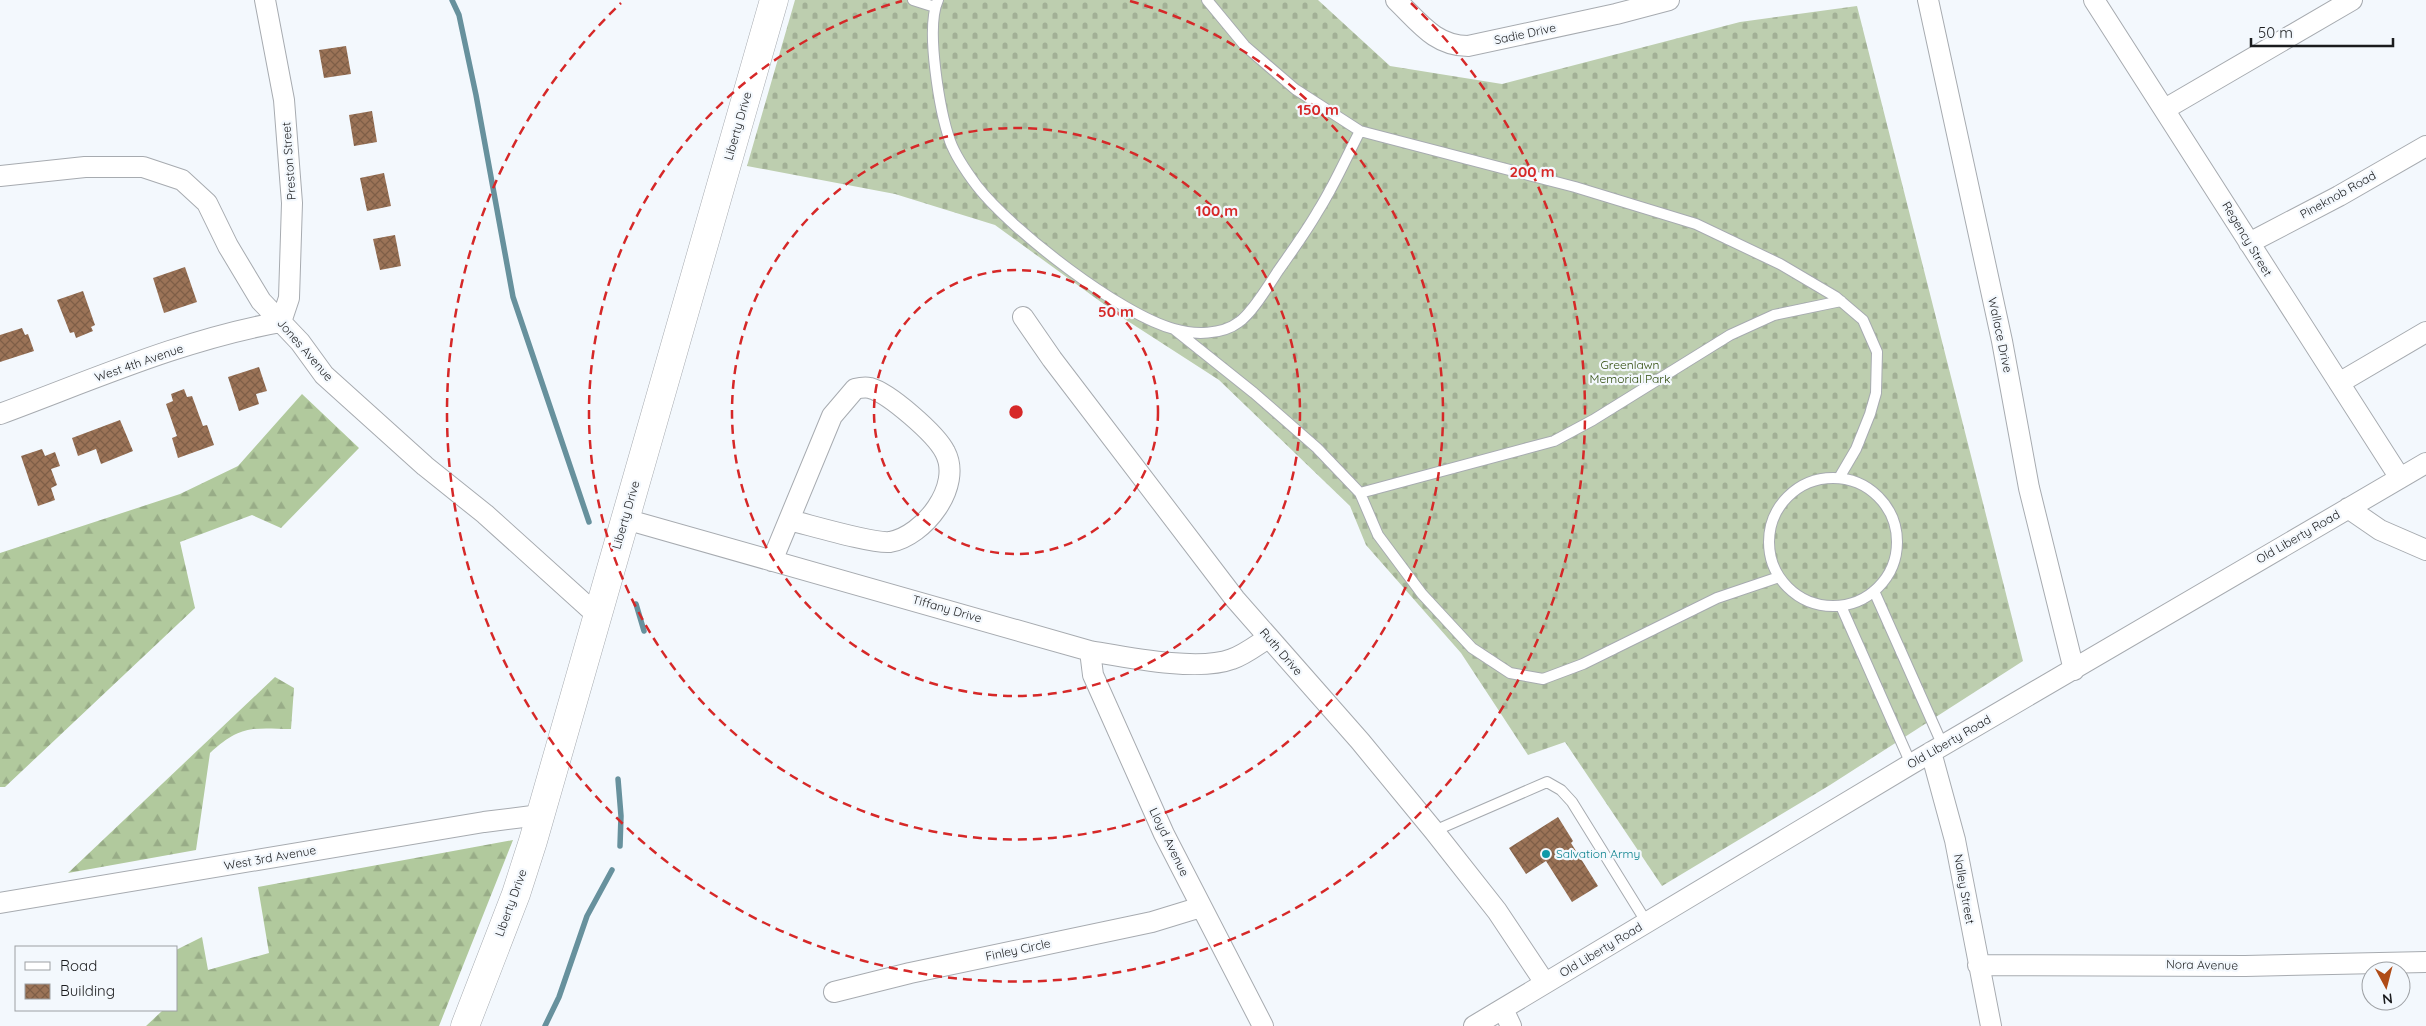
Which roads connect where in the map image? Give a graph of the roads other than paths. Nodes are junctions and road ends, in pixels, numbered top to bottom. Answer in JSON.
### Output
{"nodes":[{"id":1,"x":265,"y":0,"type":"edge"},
{"id":2,"x":774,"y":0,"type":"edge"},
{"id":3,"x":914,"y":0,"type":"edge"},
{"id":4,"x":1207,"y":0,"type":"edge"},
{"id":5,"x":1396,"y":0,"type":"edge"},
{"id":6,"x":1669,"y":0,"type":"edge"},
{"id":7,"x":1928,"y":0,"type":"edge"},
{"id":8,"x":2094,"y":0,"type":"edge"},
{"id":9,"x":2352,"y":0,"type":"edge"},
{"id":10,"x":936,"y":4,"type":"edge"},
{"id":11,"x":1612,"y":7,"type":"edge"},
{"id":12,"x":2165,"y":110,"type":"junction"},
{"id":13,"x":1360,"y":131,"type":"junction"},
{"id":14,"x":2426,"y":146,"type":"edge"},
{"id":15,"x":0,"y":176,"type":"edge"},
{"id":16,"x":2249,"y":243,"type":"junction"},
{"id":17,"x":1841,"y":301,"type":"junction"},
{"id":18,"x":1024,"y":317,"type":"dead end"},
{"id":19,"x":281,"y":322,"type":"junction"},
{"id":20,"x":1174,"y":329,"type":"junction"},
{"id":21,"x":2426,"y":332,"type":"edge"},
{"id":22,"x":2339,"y":383,"type":"junction"},
{"id":23,"x":0,"y":414,"type":"edge"},
{"id":24,"x":2426,"y":463,"type":"edge"},
{"id":25,"x":1839,"y":478,"type":"junction"},
{"id":26,"x":2400,"y":478,"type":"junction"},
{"id":27,"x":1360,"y":493,"type":"junction"},
{"id":28,"x":2348,"y":508,"type":"junction"},
{"id":29,"x":625,"y":519,"type":"junction"},
{"id":30,"x":789,"y":520,"type":"junction"},
{"id":31,"x":2426,"y":550,"type":"edge"},
{"id":32,"x":772,"y":561,"type":"junction"},
{"id":33,"x":1779,"y":577,"type":"junction"},
{"id":34,"x":1874,"y":591,"type":"junction"},
{"id":35,"x":1841,"y":606,"type":"junction"},
{"id":36,"x":598,"y":616,"type":"junction"},
{"id":37,"x":1268,"y":638,"type":"junction"},
{"id":38,"x":1090,"y":651,"type":"junction"},
{"id":39,"x":2074,"y":670,"type":"junction"},
{"id":40,"x":1937,"y":749,"type":"junction"},
{"id":41,"x":1911,"y":764,"type":"junction"},
{"id":42,"x":540,"y":815,"type":"junction"},
{"id":43,"x":1442,"y":828,"type":"junction"},
{"id":44,"x":0,"y":903,"type":"edge"},
{"id":45,"x":1201,"y":907,"type":"junction"},
{"id":46,"x":1647,"y":923,"type":"junction"},
{"id":47,"x":2426,"y":962,"type":"edge"},
{"id":48,"x":1978,"y":965,"type":"junction"},
{"id":49,"x":1545,"y":983,"type":"junction"},
{"id":50,"x":834,"y":992,"type":"dead end"},
{"id":51,"x":1507,"y":1017,"type":"edge"},
{"id":52,"x":465,"y":1026,"type":"edge"},
{"id":53,"x":1264,"y":1026,"type":"edge"},
{"id":54,"x":1474,"y":1026,"type":"edge"},
{"id":55,"x":1991,"y":1026,"type":"edge"}],
"edges":[{"from":1,"to":19,"type":"street","name":"Preston Street"},
{"from":2,"to":29,"type":"main road","name":"Liberty Drive"},
{"from":3,"to":10,"type":"lane"},
{"from":4,"to":13,"type":"lane"},
{"from":5,"to":11,"type":"street","name":"Sadie Drive"},
{"from":6,"to":11,"type":"street","name":"Sadie Drive"},
{"from":7,"to":39,"type":"street","name":"Wallace Drive"},
{"from":8,"to":12,"type":"street","name":"Regency Street"},
{"from":9,"to":12,"type":"street"},
{"from":10,"to":20,"type":"lane"},
{"from":12,"to":16,"type":"street","name":"Regency Street"},
{"from":13,"to":17,"type":"lane"},
{"from":13,"to":20,"type":"lane"},
{"from":14,"to":16,"type":"street","name":"Pineknob Road"},
{"from":15,"to":19,"type":"street","name":"Jones Avenue"},
{"from":16,"to":22,"type":"street","name":"Regency Street"},
{"from":17,"to":25,"type":"lane"},
{"from":17,"to":27,"type":"lane"},
{"from":18,"to":37,"type":"street","name":"Ruth Drive"},
{"from":19,"to":23,"type":"street","name":"West 4th Avenue"},
{"from":19,"to":36,"type":"street","name":"Jones Avenue"},
{"from":20,"to":27,"type":"lane"},
{"from":21,"to":22,"type":"street"},
{"from":22,"to":26,"type":"street","name":"Regency Street"},
{"from":24,"to":26,"type":"street","name":"Old Liberty Road"},
{"from":25,"to":33,"type":"lane"},
{"from":25,"to":34,"type":"lane"},
{"from":26,"to":28,"type":"street","name":"Old Liberty Road"},
{"from":27,"to":33,"type":"lane"},
{"from":28,"to":31,"type":"street"},
{"from":28,"to":39,"type":"street","name":"Old Liberty Road"},
{"from":29,"to":32,"type":"street","name":"Tiffany Drive"},
{"from":29,"to":36,"type":"main road","name":"Liberty Drive"},
{"from":30,"to":30,"type":"street"},
{"from":30,"to":32,"type":"street"},
{"from":32,"to":38,"type":"street","name":"Tiffany Drive"},
{"from":33,"to":35,"type":"lane"},
{"from":34,"to":35,"type":"lane"},
{"from":34,"to":40,"type":"lane"},
{"from":35,"to":41,"type":"lane"},
{"from":36,"to":42,"type":"main road","name":"Liberty Drive"},
{"from":37,"to":38,"type":"street","name":"Tiffany Drive"},
{"from":37,"to":43,"type":"street","name":"Ruth Drive"},
{"from":38,"to":45,"type":"street","name":"Lloyd Avenue"},
{"from":39,"to":40,"type":"street","name":"Old Liberty Road"},
{"from":40,"to":41,"type":"street","name":"Old Liberty Road"},
{"from":40,"to":48,"type":"street","name":"Nalley Street"},
{"from":41,"to":46,"type":"street","name":"Old Liberty Road"},
{"from":42,"to":44,"type":"street","name":"West 3rd Avenue"},
{"from":42,"to":52,"type":"main road","name":"Liberty Drive"},
{"from":43,"to":46,"type":"lane"},
{"from":43,"to":49,"type":"street","name":"Ruth Drive"},
{"from":45,"to":50,"type":"street","name":"Finley Circle"},
{"from":45,"to":53,"type":"street","name":"Lloyd Avenue"},
{"from":46,"to":49,"type":"street","name":"Old Liberty Road"},
{"from":47,"to":48,"type":"street","name":"Nora Avenue"},
{"from":48,"to":55,"type":"street","name":"Nalley Street"},
{"from":49,"to":51,"type":"street","name":"Old Liberty Road"},
{"from":51,"to":54,"type":"street","name":"Old Liberty Road"}]}
